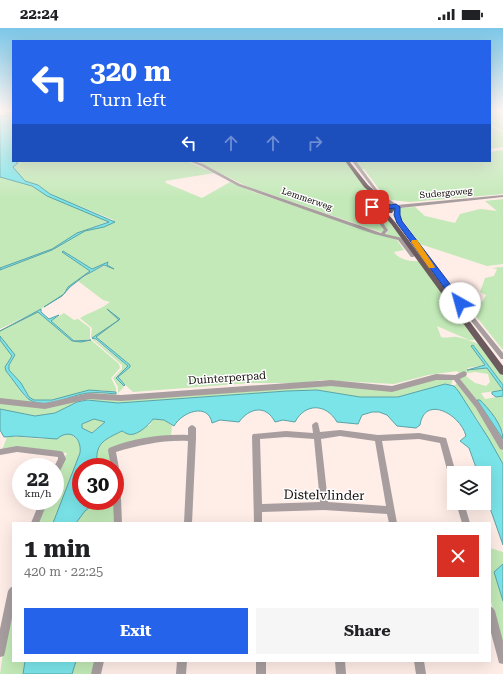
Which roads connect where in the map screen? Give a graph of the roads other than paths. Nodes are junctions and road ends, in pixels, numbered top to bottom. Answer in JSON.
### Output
{"nodes":[{"id":1,"x":194,"y":162,"type":"edge"},
{"id":2,"x":348,"y":162,"type":"edge"},
{"id":3,"x":355,"y":162,"type":"edge"},
{"id":4,"x":366,"y":186,"type":"junction"},
{"id":5,"x":503,"y":196,"type":"edge"},
{"id":6,"x":378,"y":204,"type":"junction"},
{"id":7,"x":396,"y":206,"type":"junction"},
{"id":8,"x":388,"y":208,"type":"junction"},
{"id":9,"x":382,"y":211,"type":"junction"},
{"id":10,"x":393,"y":223,"type":"junction"},
{"id":11,"x":384,"y":233,"type":"junction"},
{"id":12,"x":413,"y":256,"type":"dead end"},
{"id":13,"x":503,"y":357,"type":"edge"},
{"id":14,"x":503,"y":372,"type":"edge"},
{"id":15,"x":464,"y":374,"type":"dead end"},
{"id":16,"x":456,"y":378,"type":"junction"},
{"id":17,"x":0,"y":401,"type":"edge"},
{"id":18,"x":316,"y":426,"type":"dead end"},
{"id":19,"x":192,"y":428,"type":"dead end"},
{"id":20,"x":316,"y":436,"type":"junction"},
{"id":21,"x":192,"y":438,"type":"junction"},
{"id":22,"x":378,"y":438,"type":"junction"},
{"id":23,"x":503,"y":447,"type":"edge"},
{"id":24,"x":0,"y":452,"type":"edge"},
{"id":25,"x":62,"y":458,"type":"edge"},
{"id":26,"x":450,"y":466,"type":"edge"},
{"id":27,"x":324,"y":506,"type":"junction"},
{"id":28,"x":257,"y":508,"type":"junction"},
{"id":29,"x":40,"y":510,"type":"edge"},
{"id":30,"x":391,"y":510,"type":"junction"},
{"id":31,"x":462,"y":510,"type":"edge"},
{"id":32,"x":35,"y":522,"type":"edge"},
{"id":33,"x":118,"y":522,"type":"edge"},
{"id":34,"x":188,"y":522,"type":"edge"},
{"id":35,"x":258,"y":522,"type":"edge"},
{"id":36,"x":393,"y":522,"type":"edge"},
{"id":37,"x":466,"y":522,"type":"edge"},
{"id":38,"x":12,"y":596,"type":"edge"},
{"id":39,"x":491,"y":615,"type":"edge"},
{"id":40,"x":0,"y":652,"type":"edge"},
{"id":41,"x":503,"y":659,"type":"edge"},
{"id":42,"x":99,"y":662,"type":"edge"},
{"id":43,"x":182,"y":662,"type":"edge"},
{"id":44,"x":261,"y":662,"type":"edge"},
{"id":45,"x":340,"y":662,"type":"edge"},
{"id":46,"x":419,"y":662,"type":"edge"},
{"id":47,"x":96,"y":674,"type":"edge"},
{"id":48,"x":181,"y":674,"type":"edge"},
{"id":49,"x":261,"y":674,"type":"edge"},
{"id":50,"x":341,"y":674,"type":"edge"},
{"id":51,"x":421,"y":674,"type":"edge"}],
"edges":[{"from":1,"to":11,"type":"street","name":"Lemmerweg"},
{"from":2,"to":4,"type":"main road"},
{"from":3,"to":7,"type":"street"},
{"from":4,"to":6,"type":"main road"},
{"from":4,"to":8,"type":"main road"},
{"from":5,"to":7,"type":"street","name":"Sudergoweg"},
{"from":6,"to":8,"type":"main road"},
{"from":6,"to":9,"type":"main road"},
{"from":6,"to":11,"type":"street"},
{"from":7,"to":8,"type":"street","name":"Sudergoweg"},
{"from":7,"to":13,"type":"street"},
{"from":8,"to":9,"type":"main road"},
{"from":8,"to":10,"type":"main road"},
{"from":9,"to":10,"type":"main road"},
{"from":10,"to":14,"type":"main road"},
{"from":11,"to":12,"type":"street","name":"Lemmerweg"},
{"from":15,"to":16,"type":"street","name":"Duinterperpad"},
{"from":16,"to":17,"type":"street","name":"Duinterperpad"},
{"from":16,"to":23,"type":"street"},
{"from":18,"to":20,"type":"street"},
{"from":19,"to":21,"type":"street"},
{"from":20,"to":22,"type":"street"},
{"from":20,"to":27,"type":"street"},
{"from":20,"to":28,"type":"street"},
{"from":21,"to":33,"type":"street"},
{"from":21,"to":34,"type":"street"},
{"from":22,"to":26,"type":"street"},
{"from":22,"to":30,"type":"street"},
{"from":24,"to":25,"type":"street"},
{"from":27,"to":28,"type":"street","name":"Distelvlinder"},
{"from":27,"to":30,"type":"street","name":"Distelvlinder"},
{"from":28,"to":35,"type":"street"},
{"from":29,"to":32,"type":"street"},
{"from":30,"to":36,"type":"street"},
{"from":31,"to":37,"type":"street"},
{"from":38,"to":40,"type":"street"},
{"from":39,"to":41,"type":"street"},
{"from":42,"to":47,"type":"street"},
{"from":43,"to":48,"type":"street"},
{"from":44,"to":49,"type":"street"},
{"from":45,"to":50,"type":"street"},
{"from":46,"to":51,"type":"street"}]}
